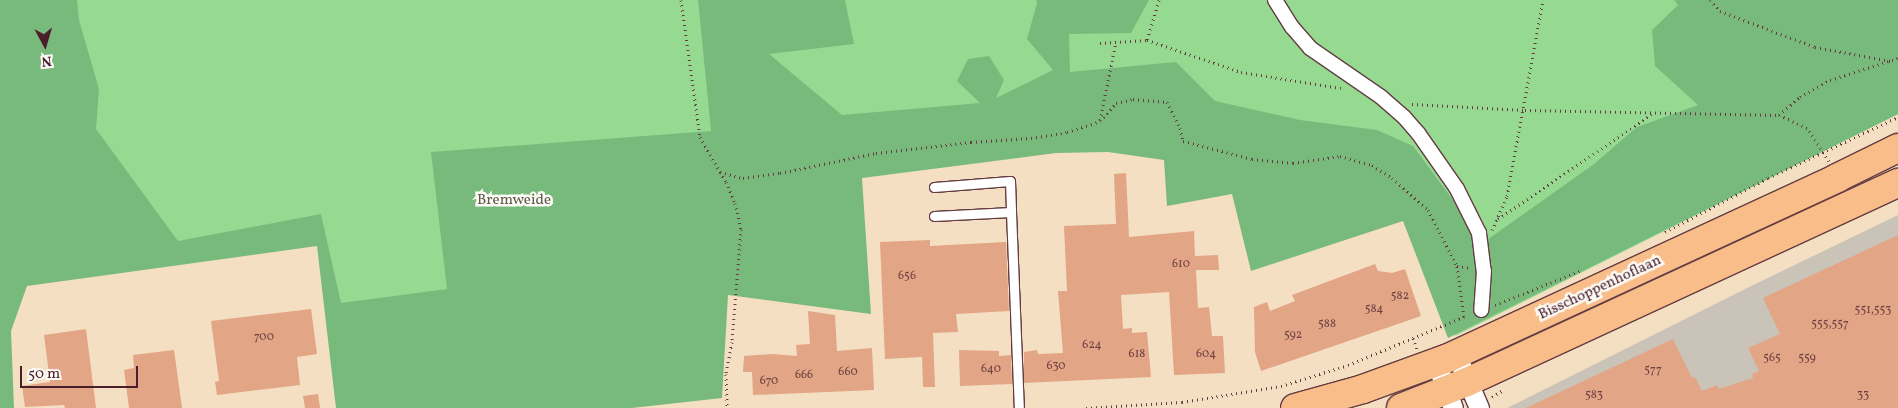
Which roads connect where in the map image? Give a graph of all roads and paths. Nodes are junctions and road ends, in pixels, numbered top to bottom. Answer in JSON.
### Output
{"nodes":[{"id":1,"x":680,"y":0,"type":"edge"},
{"id":2,"x":1159,"y":0,"type":"edge"},
{"id":3,"x":1275,"y":0,"type":"edge"},
{"id":4,"x":1543,"y":0,"type":"edge"},
{"id":5,"x":1710,"y":0,"type":"edge"},
{"id":6,"x":1147,"y":40,"type":"junction"},
{"id":7,"x":1116,"y":42,"type":"junction"},
{"id":8,"x":1100,"y":43,"type":"dead end"},
{"id":9,"x":1898,"y":58,"type":"edge"},
{"id":10,"x":1892,"y":61,"type":"junction"},
{"id":11,"x":1345,"y":89,"type":"dead end"},
{"id":12,"x":1386,"y":102,"type":"junction"},
{"id":13,"x":1525,"y":110,"type":"junction"},
{"id":14,"x":1653,"y":113,"type":"junction"},
{"id":15,"x":1779,"y":115,"type":"junction"},
{"id":16,"x":1898,"y":117,"type":"edge"},
{"id":17,"x":1100,"y":121,"type":"junction"},
{"id":18,"x":1898,"y":148,"type":"edge"},
{"id":19,"x":1824,"y":151,"type":"junction"},
{"id":20,"x":720,"y":172,"type":"junction"},
{"id":21,"x":1898,"y":183,"type":"edge"},
{"id":22,"x":934,"y":187,"type":"dead end"},
{"id":23,"x":1012,"y":212,"type":"junction"},
{"id":24,"x":934,"y":216,"type":"dead end"},
{"id":25,"x":1498,"y":220,"type":"junction"},
{"id":26,"x":1657,"y":237,"type":"dead end"},
{"id":27,"x":1482,"y":248,"type":"junction"},
{"id":28,"x":1587,"y":269,"type":"dead end"},
{"id":29,"x":1478,"y":311,"type":"junction"},
{"id":30,"x":1464,"y":317,"type":"junction"},
{"id":31,"x":1446,"y":358,"type":"junction"},
{"id":32,"x":1455,"y":394,"type":"edge"},
{"id":33,"x":727,"y":408,"type":"edge"},
{"id":34,"x":1019,"y":408,"type":"edge"},
{"id":35,"x":1086,"y":408,"type":"edge"},
{"id":36,"x":1295,"y":408,"type":"edge"},
{"id":37,"x":1401,"y":408,"type":"edge"},
{"id":38,"x":1479,"y":408,"type":"edge"}],
"edges":[{"from":1,"to":20,"type":"path"},
{"from":2,"to":6,"type":"path"},
{"from":3,"to":12,"type":"street"},
{"from":4,"to":13,"type":"path"},
{"from":5,"to":10,"type":"path"},
{"from":6,"to":7,"type":"path"},
{"from":6,"to":11,"type":"path"},
{"from":7,"to":8,"type":"path"},
{"from":7,"to":17,"type":"path"},
{"from":9,"to":10,"type":"path"},
{"from":10,"to":15,"type":"path"},
{"from":12,"to":13,"type":"path"},
{"from":12,"to":27,"type":"street"},
{"from":13,"to":14,"type":"path"},
{"from":13,"to":25,"type":"path"},
{"from":14,"to":15,"type":"path"},
{"from":14,"to":25,"type":"path"},
{"from":15,"to":19,"type":"path"},
{"from":16,"to":19,"type":"path"},
{"from":17,"to":20,"type":"path"},
{"from":17,"to":30,"type":"path"},
{"from":18,"to":31,"type":"main road","name":"Bisschoppenhoflaan"},
{"from":19,"to":26,"type":"path"},
{"from":20,"to":33,"type":"path"},
{"from":21,"to":32,"type":"main road","name":"Bisschoppenhoflaan"},
{"from":22,"to":23,"type":"lane"},
{"from":23,"to":24,"type":"lane"},
{"from":23,"to":34,"type":"lane"},
{"from":25,"to":27,"type":"path"},
{"from":27,"to":29,"type":"street"},
{"from":28,"to":29,"type":"path"},
{"from":29,"to":30,"type":"path"},
{"from":30,"to":35,"type":"path"},
{"from":31,"to":32,"type":"street"},
{"from":31,"to":36,"type":"main road","name":"Bisschoppenhoflaan"},
{"from":32,"to":37,"type":"main road","name":"Bisschoppenhoflaan"},
{"from":32,"to":38,"type":"street"}]}
